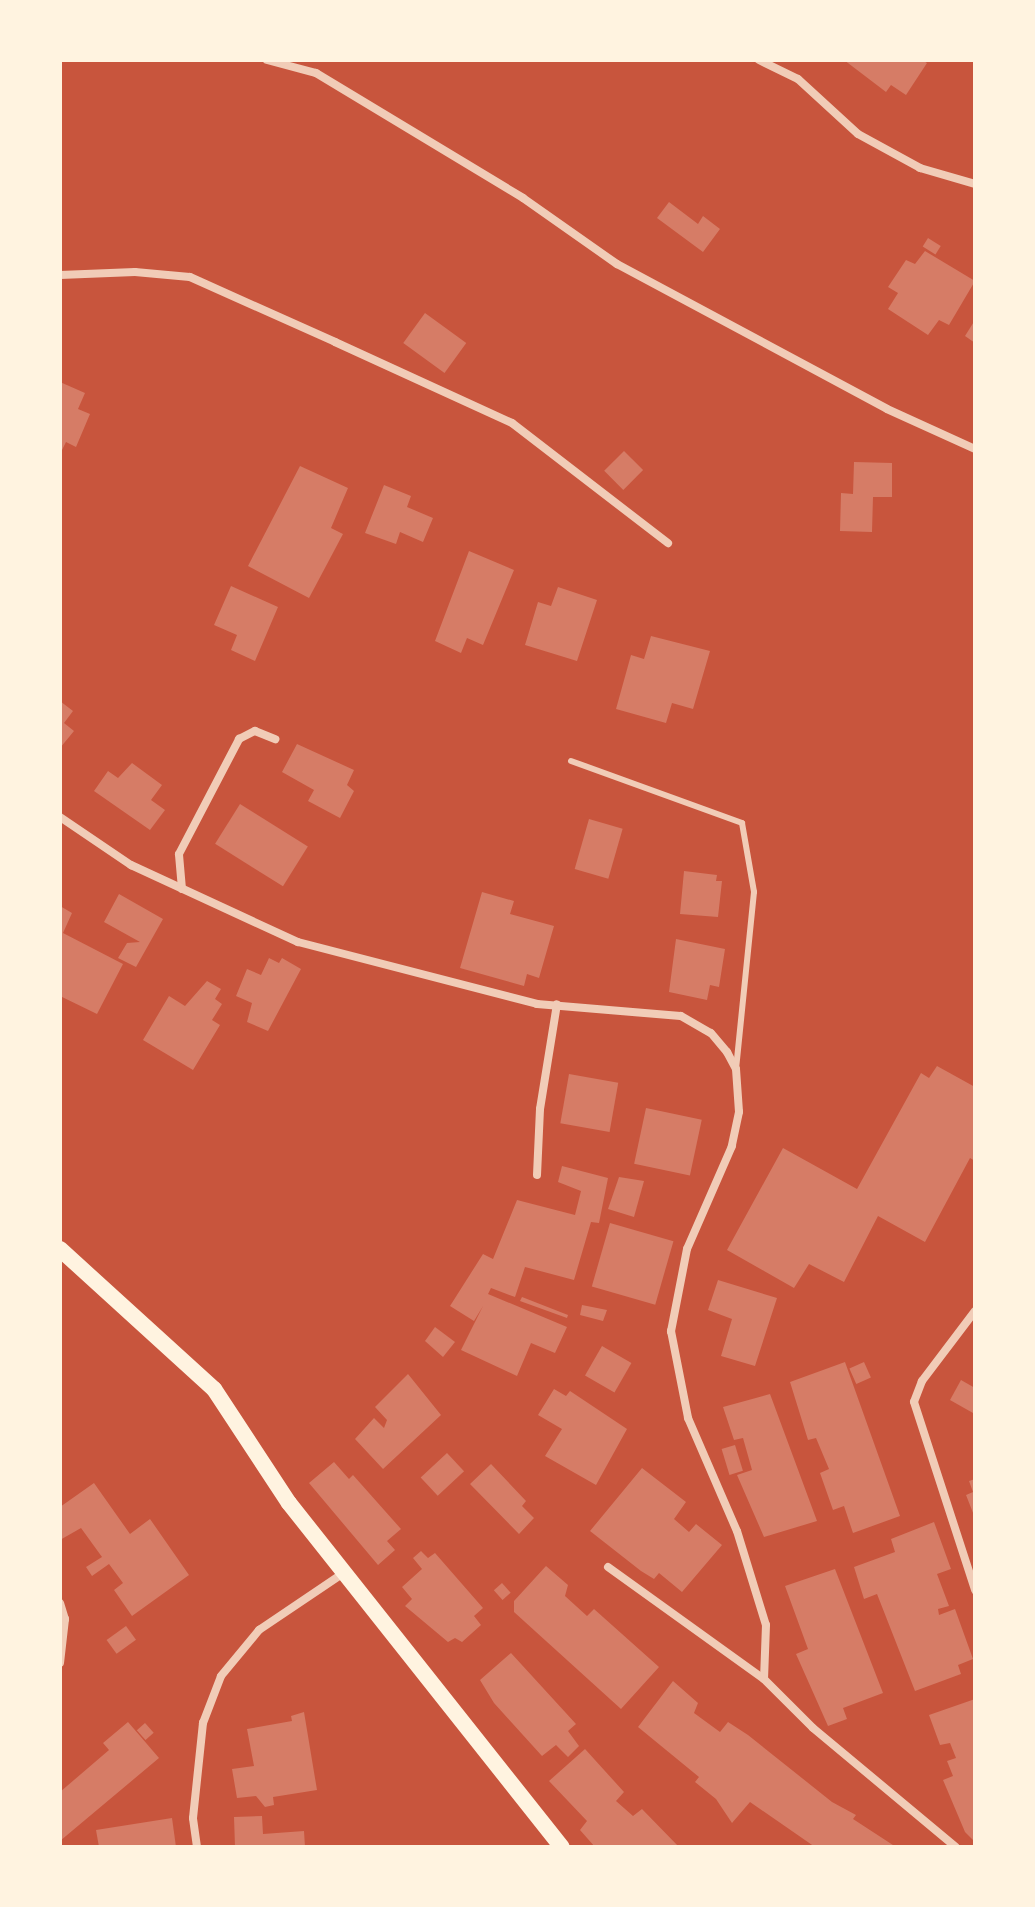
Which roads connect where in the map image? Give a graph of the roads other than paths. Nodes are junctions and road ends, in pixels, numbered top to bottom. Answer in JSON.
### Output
{"nodes":[{"id":1,"x":267,"y":60,"type":"edge"},
{"id":2,"x":759,"y":60,"type":"edge"},
{"id":3,"x":975,"y":184,"type":"edge"},
{"id":4,"x":60,"y":275,"type":"edge"},
{"id":5,"x":975,"y":449,"type":"edge"},
{"id":6,"x":668,"y":543,"type":"dead end"},
{"id":7,"x":275,"y":739,"type":"dead end"},
{"id":8,"x":571,"y":761,"type":"dead end"},
{"id":9,"x":60,"y":817,"type":"edge"},
{"id":10,"x":182,"y":889,"type":"junction"},
{"id":11,"x":557,"y":1004,"type":"junction"},
{"id":12,"x":736,"y":1069,"type":"junction"},
{"id":13,"x":537,"y":1175,"type":"dead end"},
{"id":14,"x":60,"y":1249,"type":"edge"},
{"id":15,"x":975,"y":1311,"type":"edge"},
{"id":16,"x":608,"y":1567,"type":"dead end"},
{"id":17,"x":346,"y":1571,"type":"junction"},
{"id":18,"x":975,"y":1590,"type":"edge"},
{"id":19,"x":60,"y":1603,"type":"edge"},
{"id":20,"x":60,"y":1663,"type":"edge"},
{"id":21,"x":764,"y":1679,"type":"junction"},
{"id":22,"x":197,"y":1847,"type":"edge"},
{"id":23,"x":562,"y":1847,"type":"edge"},
{"id":24,"x":956,"y":1847,"type":"edge"}],
"edges":[{"from":1,"to":5,"type":"street"},
{"from":2,"to":3,"type":"street"},
{"from":4,"to":6,"type":"street"},
{"from":7,"to":10,"type":"street"},
{"from":8,"to":12,"type":"lane"},
{"from":9,"to":10,"type":"street"},
{"from":10,"to":11,"type":"street"},
{"from":11,"to":12,"type":"street"},
{"from":11,"to":13,"type":"street"},
{"from":12,"to":21,"type":"street"},
{"from":14,"to":17,"type":"main road"},
{"from":15,"to":18,"type":"street"},
{"from":16,"to":21,"type":"street"},
{"from":17,"to":22,"type":"street"},
{"from":17,"to":23,"type":"main road"},
{"from":19,"to":20,"type":"street"},
{"from":21,"to":24,"type":"street"}]}
